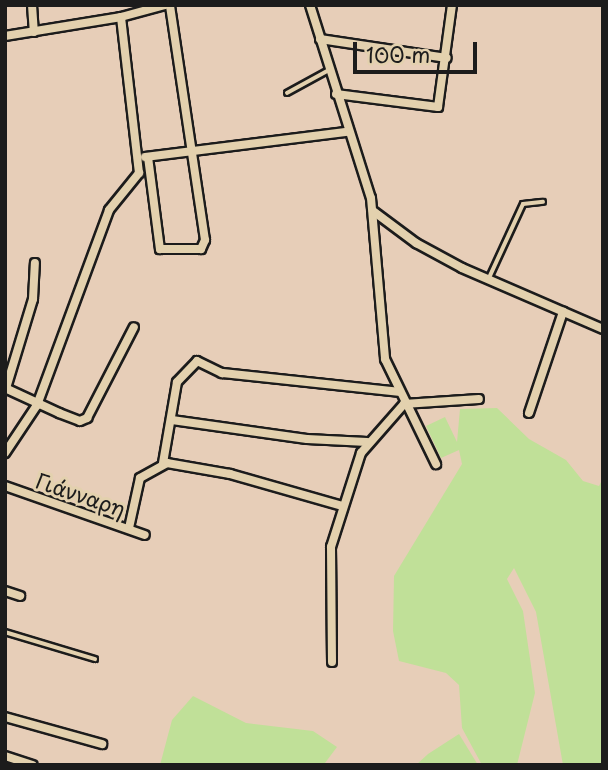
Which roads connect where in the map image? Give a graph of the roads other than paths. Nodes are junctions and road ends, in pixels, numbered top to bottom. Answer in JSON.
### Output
{"nodes":[{"id":1,"x":32,"y":5,"type":"edge"},
{"id":2,"x":310,"y":5,"type":"edge"},
{"id":3,"x":441,"y":5,"type":"edge"},
{"id":4,"x":164,"y":6,"type":"edge"},
{"id":5,"x":452,"y":6,"type":"edge"},
{"id":6,"x":121,"y":18,"type":"junction"},
{"id":7,"x":34,"y":32,"type":"junction"},
{"id":8,"x":5,"y":36,"type":"edge"},
{"id":9,"x":320,"y":39,"type":"junction"},
{"id":10,"x":447,"y":58,"type":"junction"},
{"id":11,"x":329,"y":70,"type":"junction"},
{"id":12,"x":287,"y":93,"type":"dead end"},
{"id":13,"x":336,"y":94,"type":"junction"},
{"id":14,"x":347,"y":132,"type":"junction"},
{"id":15,"x":192,"y":152,"type":"junction"},
{"id":16,"x":144,"y":157,"type":"junction"},
{"id":17,"x":543,"y":202,"type":"dead end"},
{"id":18,"x":373,"y":211,"type":"junction"},
{"id":19,"x":35,"y":263,"type":"dead end"},
{"id":20,"x":489,"y":278,"type":"junction"},
{"id":21,"x":563,"y":312,"type":"junction"},
{"id":22,"x":134,"y":327,"type":"dead end"},
{"id":23,"x":603,"y":329,"type":"edge"},
{"id":24,"x":6,"y":388,"type":"edge"},
{"id":25,"x":399,"y":392,"type":"junction"},
{"id":26,"x":479,"y":399,"type":"dead end"},
{"id":27,"x":404,"y":404,"type":"junction"},
{"id":28,"x":37,"y":405,"type":"junction"},
{"id":29,"x":529,"y":413,"type":"dead end"},
{"id":30,"x":172,"y":420,"type":"junction"},
{"id":31,"x":367,"y":442,"type":"junction"},
{"id":32,"x":5,"y":453,"type":"edge"},
{"id":33,"x":163,"y":463,"type":"junction"},
{"id":34,"x":436,"y":464,"type":"dead end"},
{"id":35,"x":5,"y":486,"type":"edge"},
{"id":36,"x":342,"y":506,"type":"junction"},
{"id":37,"x":129,"y":528,"type":"junction"},
{"id":38,"x":145,"y":535,"type":"dead end"},
{"id":39,"x":5,"y":591,"type":"edge"},
{"id":40,"x":20,"y":596,"type":"dead end"},
{"id":41,"x":5,"y":632,"type":"edge"},
{"id":42,"x":95,"y":659,"type":"dead end"},
{"id":43,"x":332,"y":663,"type":"dead end"},
{"id":44,"x":5,"y":717,"type":"edge"},
{"id":45,"x":102,"y":744,"type":"dead end"},
{"id":46,"x":5,"y":756,"type":"edge"},
{"id":47,"x":33,"y":765,"type":"edge"}],
"edges":[{"from":1,"to":7,"type":"street"},
{"from":2,"to":9,"type":"street"},
{"from":3,"to":5,"type":"street"},
{"from":4,"to":6,"type":"street"},
{"from":4,"to":15,"type":"street"},
{"from":5,"to":10,"type":"street"},
{"from":6,"to":7,"type":"street"},
{"from":6,"to":16,"type":"street"},
{"from":7,"to":8,"type":"street"},
{"from":9,"to":10,"type":"street"},
{"from":9,"to":11,"type":"street"},
{"from":10,"to":13,"type":"street"},
{"from":11,"to":12,"type":"lane"},
{"from":11,"to":13,"type":"street"},
{"from":13,"to":14,"type":"street"},
{"from":14,"to":15,"type":"street"},
{"from":14,"to":18,"type":"street"},
{"from":15,"to":16,"type":"street"},
{"from":15,"to":16,"type":"street"},
{"from":16,"to":28,"type":"street"},
{"from":17,"to":20,"type":"lane"},
{"from":18,"to":20,"type":"street"},
{"from":18,"to":25,"type":"street"},
{"from":19,"to":24,"type":"street"},
{"from":20,"to":21,"type":"street"},
{"from":21,"to":23,"type":"street"},
{"from":21,"to":29,"type":"street"},
{"from":22,"to":28,"type":"street"},
{"from":24,"to":28,"type":"street"},
{"from":25,"to":27,"type":"street"},
{"from":25,"to":30,"type":"street"},
{"from":26,"to":27,"type":"street"},
{"from":27,"to":31,"type":"street"},
{"from":27,"to":34,"type":"street"},
{"from":28,"to":32,"type":"street"},
{"from":30,"to":31,"type":"street"},
{"from":30,"to":33,"type":"street"},
{"from":31,"to":36,"type":"street"},
{"from":33,"to":36,"type":"street"},
{"from":33,"to":37,"type":"street"},
{"from":35,"to":37,"type":"street","name":"Γιάνναρη"},
{"from":36,"to":43,"type":"street"},
{"from":37,"to":38,"type":"street","name":"Γιάνναρη"},
{"from":39,"to":40,"type":"street"},
{"from":41,"to":42,"type":"lane"},
{"from":44,"to":45,"type":"street"},
{"from":46,"to":47,"type":"street"}]}
